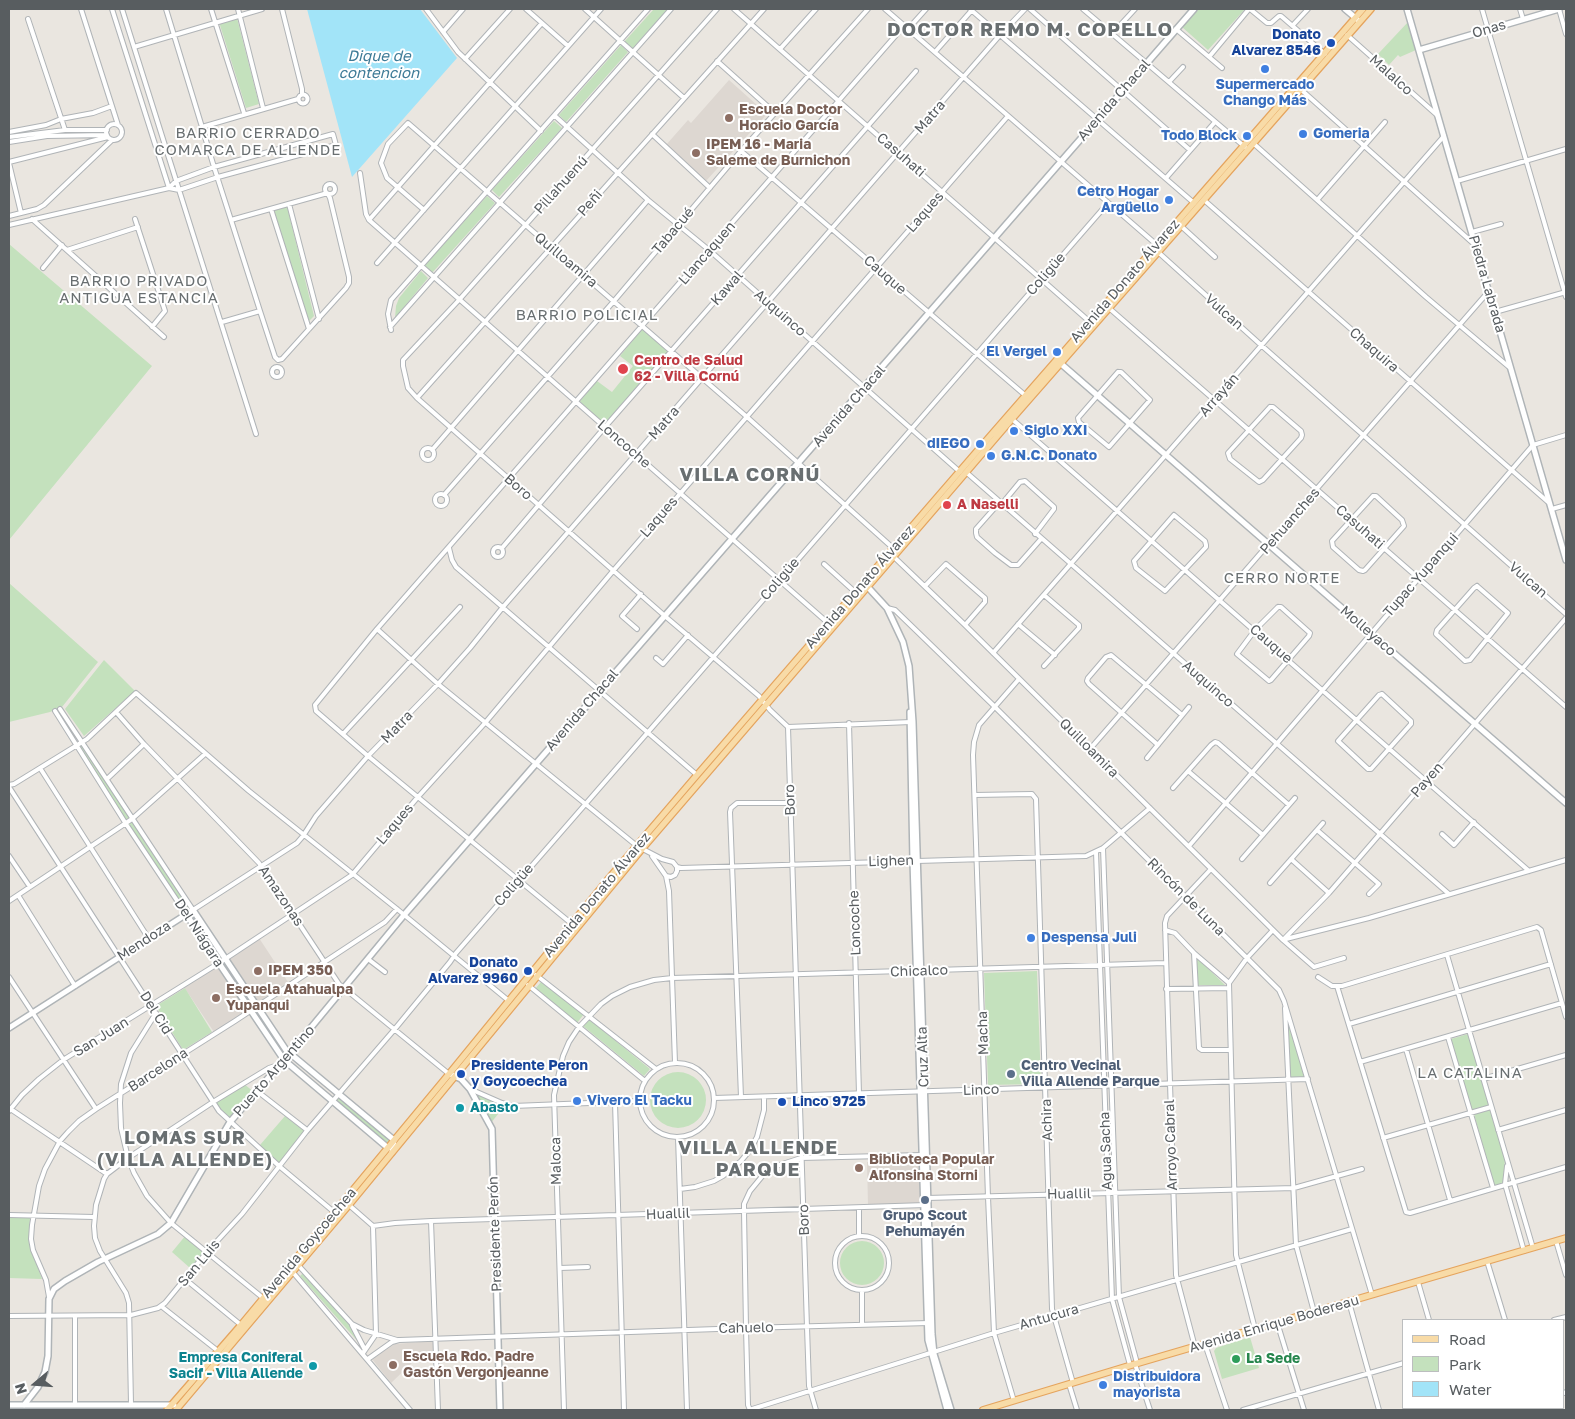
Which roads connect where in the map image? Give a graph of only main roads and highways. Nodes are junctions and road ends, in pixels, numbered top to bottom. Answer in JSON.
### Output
{"nodes":[{"id":1,"x":1194,"y":9,"type":"edge"},
{"id":2,"x":1345,"y":9,"type":"edge"},
{"id":3,"x":1364,"y":9,"type":"edge"},
{"id":4,"x":1371,"y":9,"type":"edge"},
{"id":5,"x":1407,"y":9,"type":"edge"},
{"id":6,"x":1559,"y":9,"type":"edge"},
{"id":7,"x":1358,"y":20,"type":"junction"},
{"id":8,"x":1345,"y":34,"type":"junction"},
{"id":9,"x":1419,"y":50,"type":"junction"},
{"id":10,"x":1299,"y":87,"type":"junction"},
{"id":11,"x":1202,"y":199,"type":"junction"},
{"id":12,"x":1059,"y":362,"type":"junction"},
{"id":13,"x":1028,"y":397,"type":"junction"},
{"id":14,"x":963,"y":472,"type":"junction"},
{"id":15,"x":1566,"y":560,"type":"edge"},
{"id":16,"x":866,"y":585,"type":"junction"},
{"id":17,"x":887,"y":608,"type":"joint"},
{"id":18,"x":1566,"y":803,"type":"edge"},
{"id":19,"x":640,"y":848,"type":"junction"},
{"id":20,"x":193,"y":910,"type":"joint"},
{"id":21,"x":186,"y":914,"type":"junction"},
{"id":22,"x":404,"y":915,"type":"joint"},
{"id":23,"x":535,"y":974,"type":"junction"},
{"id":24,"x":527,"y":984,"type":"junction"},
{"id":25,"x":253,"y":1008,"type":"junction"},
{"id":26,"x":9,"y":1028,"type":"edge"},
{"id":27,"x":290,"y":1053,"type":"junction"},
{"id":28,"x":284,"y":1060,"type":"junction"},
{"id":29,"x":452,"y":1075,"type":"junction"},
{"id":30,"x":393,"y":1146,"type":"junction"},
{"id":31,"x":1566,"y":1238,"type":"edge"},
{"id":32,"x":296,"y":1262,"type":"junction"},
{"id":33,"x":292,"y":1272,"type":"junction"},
{"id":34,"x":932,"y":1353,"type":"junction"},
{"id":35,"x":172,"y":1404,"type":"junction"},
{"id":36,"x":9,"y":1405,"type":"edge"},
{"id":37,"x":24,"y":1405,"type":"junction"},
{"id":38,"x":61,"y":1408,"type":"edge"},
{"id":39,"x":1001,"y":1408,"type":"edge"},
{"id":40,"x":180,"y":1409,"type":"edge"},
{"id":41,"x":167,"y":1410,"type":"edge"},
{"id":42,"x":500,"y":1410,"type":"edge"},
{"id":43,"x":947,"y":1410,"type":"edge"},
{"id":44,"x":951,"y":1410,"type":"edge"},
{"id":45,"x":983,"y":1410,"type":"edge"}],
"edges":[{"from":1,"to":22,"type":"main road","name":"Avenida Chacal"},
{"from":2,"to":7,"type":"main road"},
{"from":3,"to":7,"type":"main road","name":"Avenida Donato Álvarez"},
{"from":4,"to":7,"type":"main road","name":"Avenida Donato Álvarez"},
{"from":5,"to":9,"type":"main road","name":"Piedra Labrada"},
{"from":6,"to":9,"type":"main road","name":"Onas"},
{"from":7,"to":8,"type":"main road","name":"Avenida Donato Álvarez"},
{"from":8,"to":10,"type":"main road","name":"Avenida Donato Álvarez"},
{"from":8,"to":10,"type":"main road","name":"Avenida Donato Álvarez"},
{"from":9,"to":15,"type":"main road","name":"Piedra Labrada"},
{"from":10,"to":11,"type":"main road","name":"Avenida Donato Álvarez"},
{"from":11,"to":12,"type":"main road","name":"Avenida Donato Álvarez"},
{"from":11,"to":12,"type":"main road","name":"Avenida Donato Álvarez"},
{"from":12,"to":13,"type":"main road","name":"Avenida Donato Álvarez"},
{"from":12,"to":18,"type":"main road","name":"Molleyaco"},
{"from":13,"to":14,"type":"main road","name":"Avenida Donato Álvarez"},
{"from":13,"to":14,"type":"main road","name":"Avenida Donato Álvarez"},
{"from":14,"to":16,"type":"main road","name":"Avenida Donato Álvarez"},
{"from":14,"to":16,"type":"main road","name":"Avenida Donato Álvarez"},
{"from":16,"to":17,"type":"main road","name":"Rincón de Luna"},
{"from":16,"to":19,"type":"main road","name":"Avenida Donato Álvarez"},
{"from":16,"to":19,"type":"main road","name":"Avenida Donato Álvarez"},
{"from":17,"to":34,"type":"main road","name":"Cruz Alta"},
{"from":19,"to":23,"type":"main road","name":"Avenida Donato Álvarez"},
{"from":19,"to":23,"type":"main road","name":"Avenida Donato Álvarez"},
{"from":20,"to":21,"type":"main road","name":"Mendoza"},
{"from":20,"to":25,"type":"main road","name":"Del Niágara"},
{"from":21,"to":25,"type":"main road","name":"Del Niágara"},
{"from":21,"to":26,"type":"main road","name":"Mendoza"},
{"from":22,"to":27,"type":"main road","name":"Puerto Argentino"},
{"from":23,"to":24,"type":"main road","name":"Avenida Donato Álvarez"},
{"from":24,"to":29,"type":"main road","name":"Avenida Donato Álvarez"},
{"from":24,"to":29,"type":"main road","name":"Avenida Donato Álvarez"},
{"from":25,"to":27,"type":"main road","name":"Del Niágara"},
{"from":25,"to":28,"type":"main road","name":"Del Niágara"},
{"from":27,"to":28,"type":"main road","name":"Puerto Argentino"},
{"from":27,"to":30,"type":"main road","name":"Del Niágara"},
{"from":28,"to":30,"type":"main road","name":"Del Niágara"},
{"from":28,"to":37,"type":"main road","name":"Puerto Argentino"},
{"from":29,"to":30,"type":"main road","name":"Avenida Goycoechea"},
{"from":29,"to":42,"type":"main road","name":"Presidente Perón"},
{"from":30,"to":32,"type":"main road","name":"Avenida Goycoechea"},
{"from":30,"to":32,"type":"main road","name":"Avenida Goycoechea"},
{"from":31,"to":39,"type":"main road","name":"Avenida Enrique Bodereau"},
{"from":32,"to":33,"type":"main road","name":"Avenida Goycoechea"},
{"from":33,"to":35,"type":"main road","name":"Avenida Goycoechea"},
{"from":33,"to":40,"type":"main road","name":"Avenida Goycoechea"},
{"from":34,"to":43,"type":"main road","name":"Cruz Alta"},
{"from":34,"to":44,"type":"main road","name":"Cruz Alta"},
{"from":35,"to":38,"type":"main road"},
{"from":35,"to":40,"type":"main road"},
{"from":35,"to":41,"type":"main road","name":"Avenida Goycoechea"},
{"from":36,"to":37,"type":"main road"},
{"from":37,"to":38,"type":"main road"},
{"from":39,"to":45,"type":"main road","name":"Avenida Enrique Bodereau"}]}
